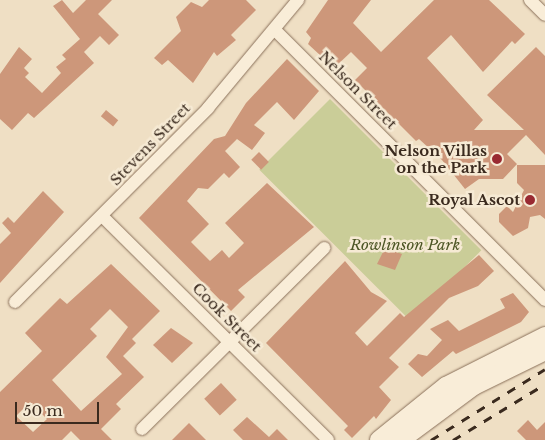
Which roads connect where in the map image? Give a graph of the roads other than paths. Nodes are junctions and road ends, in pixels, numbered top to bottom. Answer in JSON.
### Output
{"nodes":[{"id":1,"x":298,"y":0,"type":"edge"},
{"id":2,"x":530,"y":0,"type":"edge"},
{"id":3,"x":545,"y":15,"type":"edge"},
{"id":4,"x":275,"y":30,"type":"junction"},
{"id":5,"x":102,"y":216,"type":"junction"},
{"id":6,"x":324,"y":248,"type":"dead end"},
{"id":7,"x":545,"y":300,"type":"edge"},
{"id":8,"x":15,"y":302,"type":"dead end"},
{"id":9,"x":545,"y":336,"type":"edge"},
{"id":10,"x":230,"y":343,"type":"junction"},
{"id":11,"x":545,"y":351,"type":"edge"},
{"id":12,"x":142,"y":429,"type":"dead end"},
{"id":13,"x":328,"y":440,"type":"edge"},
{"id":14,"x":379,"y":440,"type":"edge"},
{"id":15,"x":401,"y":440,"type":"edge"}],
"edges":[{"from":1,"to":4,"type":"street","name":"Stevens Street"},
{"from":2,"to":3,"type":"street"},
{"from":4,"to":5,"type":"street","name":"Stevens Street"},
{"from":4,"to":7,"type":"street","name":"Nelson Street"},
{"from":5,"to":8,"type":"street","name":"Stevens Street"},
{"from":5,"to":10,"type":"street","name":"Cook Street"},
{"from":6,"to":10,"type":"street"},
{"from":9,"to":14,"type":"main road"},
{"from":10,"to":12,"type":"street"},
{"from":10,"to":13,"type":"street","name":"Cook Street"},
{"from":11,"to":15,"type":"main road"}]}
